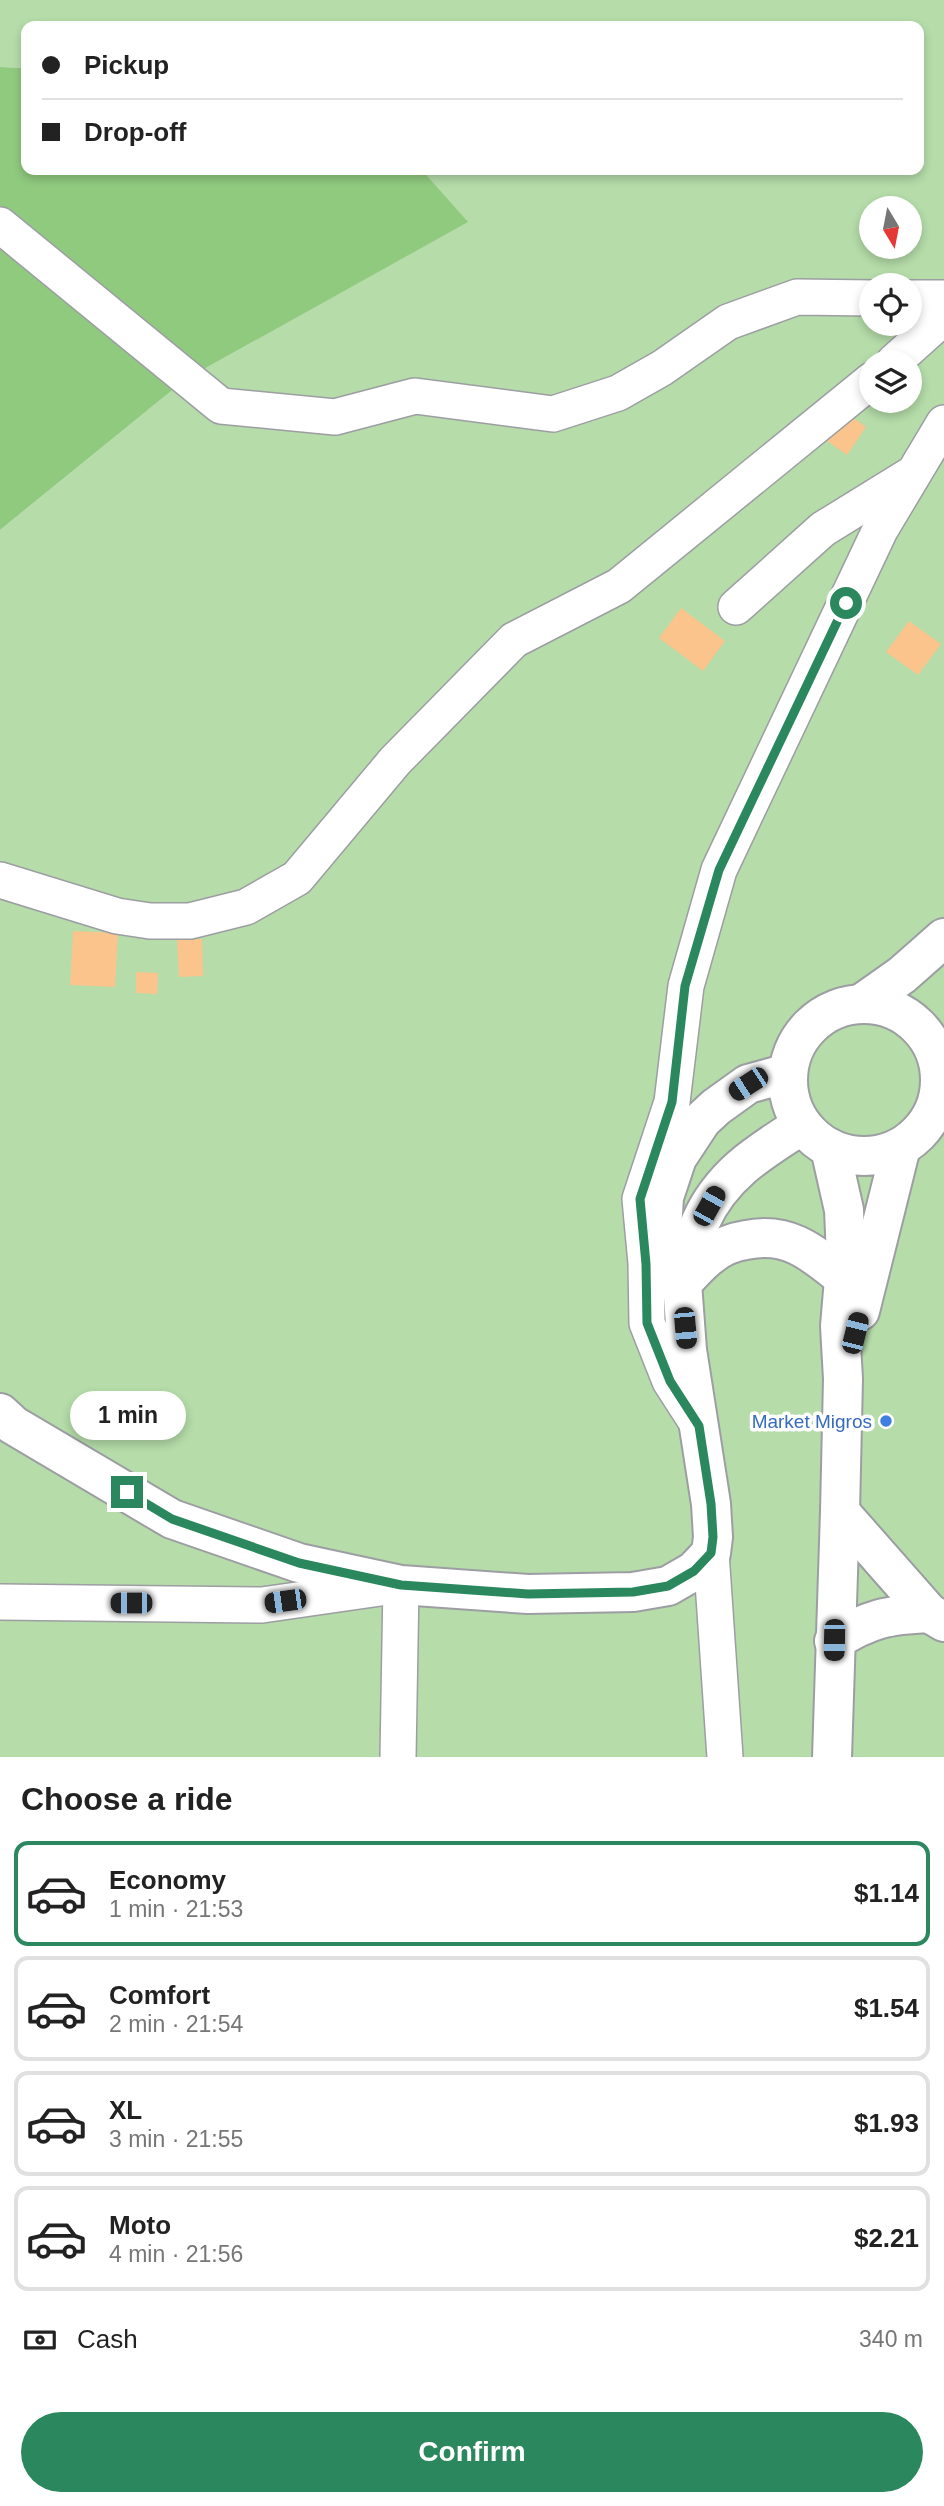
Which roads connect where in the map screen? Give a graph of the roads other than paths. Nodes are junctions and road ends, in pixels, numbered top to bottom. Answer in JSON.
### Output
{"nodes":[{"id":1,"x":0,"y":225,"type":"edge"},
{"id":2,"x":859,"y":298,"type":"edge"},
{"id":3,"x":922,"y":298,"type":"edge"},
{"id":4,"x":944,"y":298,"type":"edge"},
{"id":5,"x":944,"y":317,"type":"edge"},
{"id":6,"x":907,"y":350,"type":"edge"},
{"id":7,"x":859,"y":391,"type":"edge"},
{"id":8,"x":944,"y":423,"type":"edge"},
{"id":9,"x":912,"y":475,"type":"junction"},
{"id":10,"x":736,"y":607,"type":"dead end"},
{"id":11,"x":0,"y":880,"type":"edge"},
{"id":12,"x":944,"y":938,"type":"edge"},
{"id":13,"x":862,"y":1004,"type":"junction"},
{"id":14,"x":939,"y":1039,"type":"edge"},
{"id":15,"x":788,"y":1073,"type":"junction"},
{"id":16,"x":816,"y":1136,"type":"junction"},
{"id":17,"x":901,"y":1147,"type":"junction"},
{"id":18,"x":845,"y":1279,"type":"junction"},
{"id":19,"x":682,"y":1283,"type":"junction"},
{"id":20,"x":842,"y":1380,"type":"junction"},
{"id":21,"x":0,"y":1413,"type":"edge"},
{"id":22,"x":699,"y":1426,"type":"junction"},
{"id":23,"x":840,"y":1512,"type":"junction"},
{"id":24,"x":711,"y":1553,"type":"junction"},
{"id":25,"x":401,"y":1585,"type":"junction"},
{"id":26,"x":0,"y":1602,"type":"edge"},
{"id":27,"x":937,"y":1618,"type":"edge"},
{"id":28,"x":834,"y":1640,"type":"junction"},
{"id":29,"x":398,"y":1757,"type":"edge"},
{"id":30,"x":725,"y":1757,"type":"edge"},
{"id":31,"x":832,"y":1757,"type":"edge"}],
"edges":[{"from":1,"to":2,"type":"street"},
{"from":3,"to":4,"type":"street"},
{"from":5,"to":6,"type":"street"},
{"from":7,"to":11,"type":"street"},
{"from":8,"to":9,"type":"street"},
{"from":9,"to":10,"type":"street"},
{"from":9,"to":22,"type":"street"},
{"from":12,"to":13,"type":"main road"},
{"from":13,"to":14,"type":"main road"},
{"from":13,"to":15,"type":"main road"},
{"from":14,"to":17,"type":"main road"},
{"from":15,"to":16,"type":"main road"},
{"from":15,"to":19,"type":"main road"},
{"from":16,"to":17,"type":"main road"},
{"from":16,"to":18,"type":"main road"},
{"from":16,"to":19,"type":"main road"},
{"from":17,"to":20,"type":"main road"},
{"from":18,"to":19,"type":"main road"},
{"from":18,"to":20,"type":"main road"},
{"from":19,"to":22,"type":"main road"},
{"from":20,"to":23,"type":"main road"},
{"from":21,"to":25,"type":"main road"},
{"from":22,"to":24,"type":"main road"},
{"from":23,"to":27,"type":"main road"},
{"from":23,"to":28,"type":"main road"},
{"from":24,"to":25,"type":"main road"},
{"from":24,"to":30,"type":"street"},
{"from":25,"to":26,"type":"street"},
{"from":25,"to":29,"type":"street"},
{"from":27,"to":28,"type":"main road"},
{"from":28,"to":31,"type":"main road"}]}
